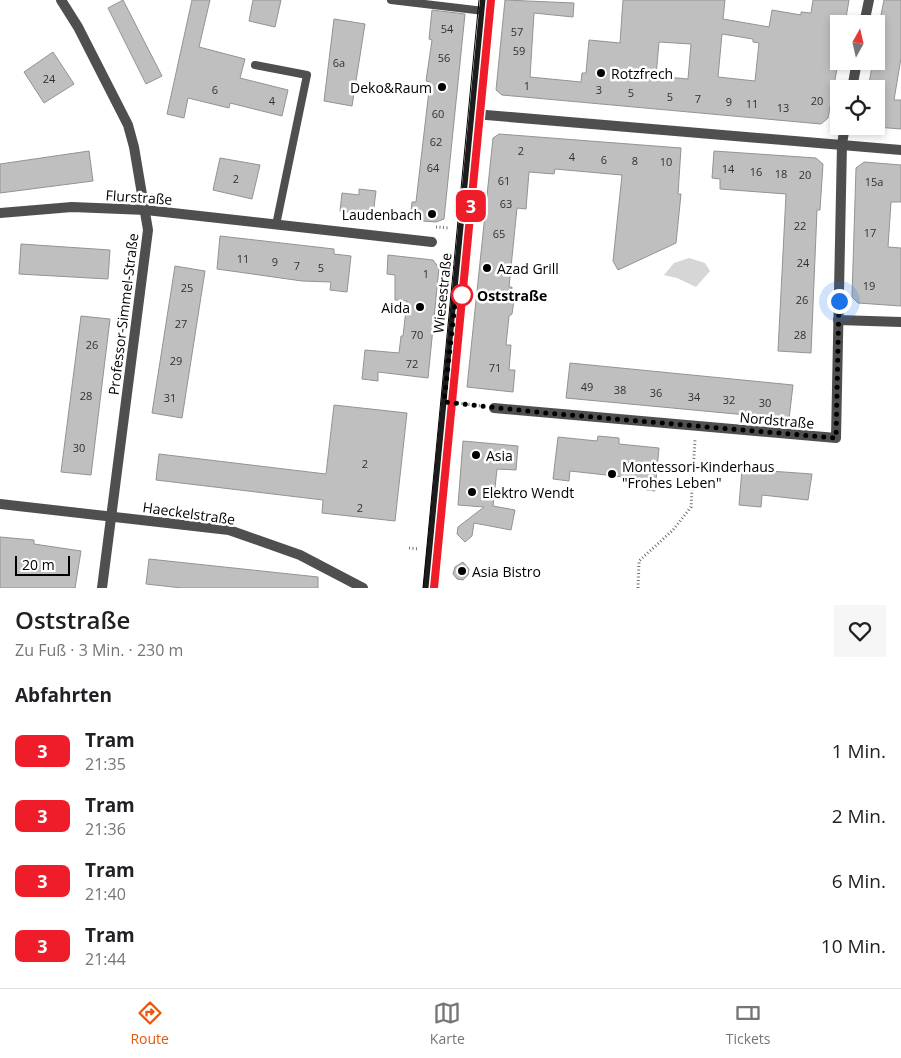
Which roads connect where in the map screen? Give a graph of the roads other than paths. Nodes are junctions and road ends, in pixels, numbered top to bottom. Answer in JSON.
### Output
{"nodes":[{"id":1,"x":61,"y":0,"type":"edge"},
{"id":2,"x":391,"y":0,"type":"edge"},
{"id":3,"x":869,"y":0,"type":"edge"},
{"id":4,"x":484,"y":5,"type":"edge"},
{"id":5,"x":866,"y":15,"type":"edge"},
{"id":6,"x":255,"y":65,"type":"dead end"},
{"id":7,"x":474,"y":114,"type":"junction"},
{"id":8,"x":844,"y":135,"type":"edge"},
{"id":9,"x":842,"y":144,"type":"junction"},
{"id":10,"x":901,"y":150,"type":"edge"},
{"id":11,"x":146,"y":210,"type":"junction"},
{"id":12,"x":0,"y":213,"type":"edge"},
{"id":13,"x":276,"y":225,"type":"junction"},
{"id":14,"x":432,"y":242,"type":"road end"},
{"id":15,"x":838,"y":320,"type":"junction"},
{"id":16,"x":901,"y":322,"type":"edge"},
{"id":17,"x":494,"y":408,"type":"road end"},
{"id":18,"x":0,"y":504,"type":"edge"},
{"id":19,"x":111,"y":517,"type":"junction"},
{"id":20,"x":102,"y":588,"type":"edge"},
{"id":21,"x":363,"y":588,"type":"edge"},
{"id":22,"x":428,"y":588,"type":"edge"}],
"edges":[{"from":1,"to":11,"type":"street","name":"Professor-Simmel-Straße"},
{"from":2,"to":4,"type":"lane"},
{"from":3,"to":5,"type":"street"},
{"from":4,"to":7,"type":"street","name":"Wiesestraße"},
{"from":6,"to":13,"type":"lane"},
{"from":7,"to":9,"type":"street"},
{"from":7,"to":22,"type":"street","name":"Wiesestraße"},
{"from":8,"to":9,"type":"street","name":"Nordstraße"},
{"from":9,"to":10,"type":"street"},
{"from":9,"to":15,"type":"street","name":"Nordstraße"},
{"from":11,"to":12,"type":"street","name":"Flurstraße"},
{"from":11,"to":13,"type":"street","name":"Flurstraße"},
{"from":11,"to":19,"type":"street","name":"Professor-Simmel-Straße"},
{"from":13,"to":14,"type":"street","name":"Flurstraße"},
{"from":15,"to":16,"type":"street"},
{"from":15,"to":17,"type":"street","name":"Nordstraße"},
{"from":18,"to":19,"type":"street","name":"Haeckelstraße"},
{"from":19,"to":20,"type":"street","name":"Professor-Simmel-Straße"},
{"from":19,"to":21,"type":"street","name":"Haeckelstraße"}]}
